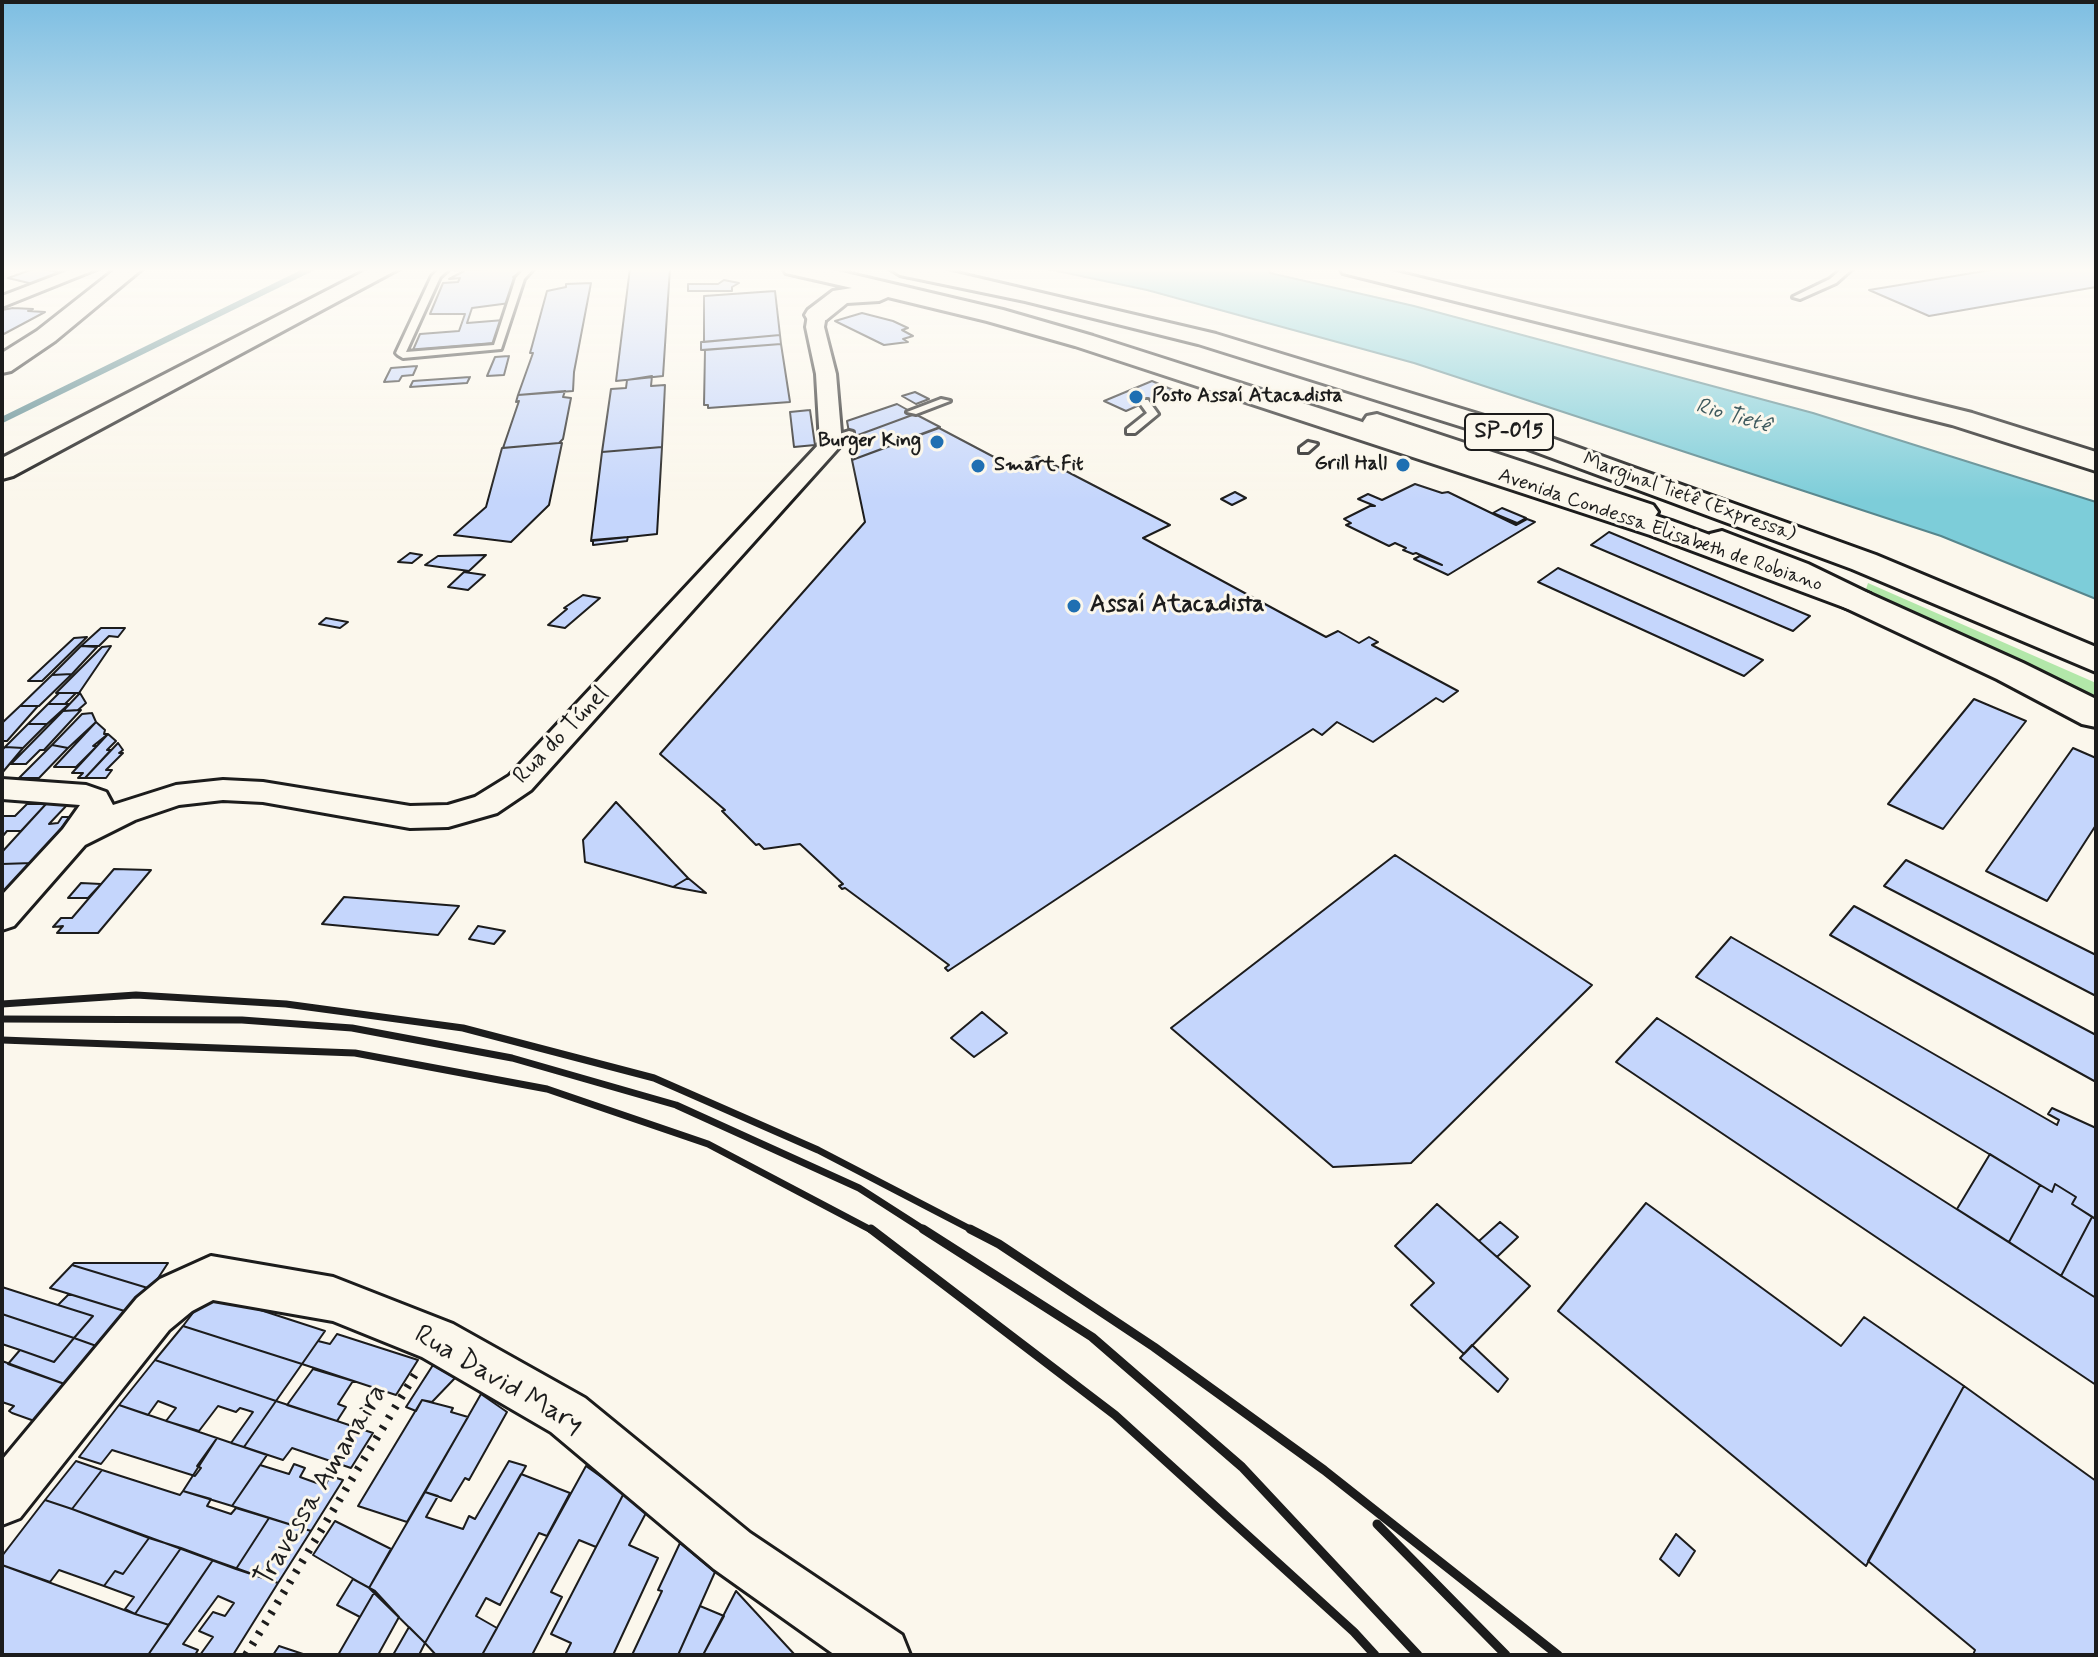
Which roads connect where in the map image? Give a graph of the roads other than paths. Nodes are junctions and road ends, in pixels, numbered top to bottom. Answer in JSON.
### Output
{"nodes":[{"id":1,"x":27,"y":345,"type":"edge"},
{"id":2,"x":241,"y":345,"type":"edge"},
{"id":3,"x":404,"y":345,"type":"edge"},
{"id":4,"x":499,"y":345,"type":"edge"},
{"id":5,"x":819,"y":345,"type":"edge"},
{"id":6,"x":1098,"y":345,"type":"edge"},
{"id":7,"x":1151,"y":345,"type":"edge"},
{"id":8,"x":1227,"y":345,"type":"edge"},
{"id":9,"x":1664,"y":345,"type":"edge"},
{"id":10,"x":2,"y":365,"type":"edge"},
{"id":11,"x":945,"y":401,"type":"dead end"},
{"id":12,"x":1144,"y":402,"type":"dead end"},
{"id":13,"x":912,"y":412,"type":"dead end"},
{"id":14,"x":1962,"y":419,"type":"junction"},
{"id":15,"x":1131,"y":431,"type":"dead end"},
{"id":16,"x":2096,"y":452,"type":"edge"},
{"id":17,"x":2096,"y":462,"type":"edge"},
{"id":18,"x":2,"y":470,"type":"edge"},
{"id":19,"x":1858,"y":601,"type":"junction"},
{"id":20,"x":2096,"y":661,"type":"edge"},
{"id":21,"x":2096,"y":715,"type":"edge"},
{"id":22,"x":2,"y":789,"type":"edge"},
{"id":23,"x":74,"y":837,"type":"junction"},
{"id":24,"x":2,"y":917,"type":"edge"},
{"id":25,"x":2,"y":1500,"type":"edge"},
{"id":26,"x":882,"y":1655,"type":"edge"}],
"edges":[{"from":1,"to":10,"type":"main road"},
{"from":2,"to":18,"type":"main road"},
{"from":3,"to":4,"type":"lane"},
{"from":5,"to":23,"type":"street","name":"Rua do Túnel"},
{"from":6,"to":19,"type":"main road","name":"Avenida Condessa Elisabeth de Robiano"},
{"from":7,"to":19,"type":"main road"},
{"from":8,"to":20,"type":"main road","name":"Marginal Tietê (Expressa)","number":"SP-015"},
{"from":9,"to":14,"type":"main road"},
{"from":11,"to":13,"type":"lane"},
{"from":12,"to":15,"type":"lane"},
{"from":14,"to":16,"type":"main road"},
{"from":14,"to":17,"type":"main road"},
{"from":19,"to":21,"type":"main road","name":"Avenida Condessa Elisabeth de Robiano"},
{"from":22,"to":23,"type":"street"},
{"from":23,"to":24,"type":"street"},
{"from":25,"to":26,"type":"street","name":"Rua David Mary"}]}
